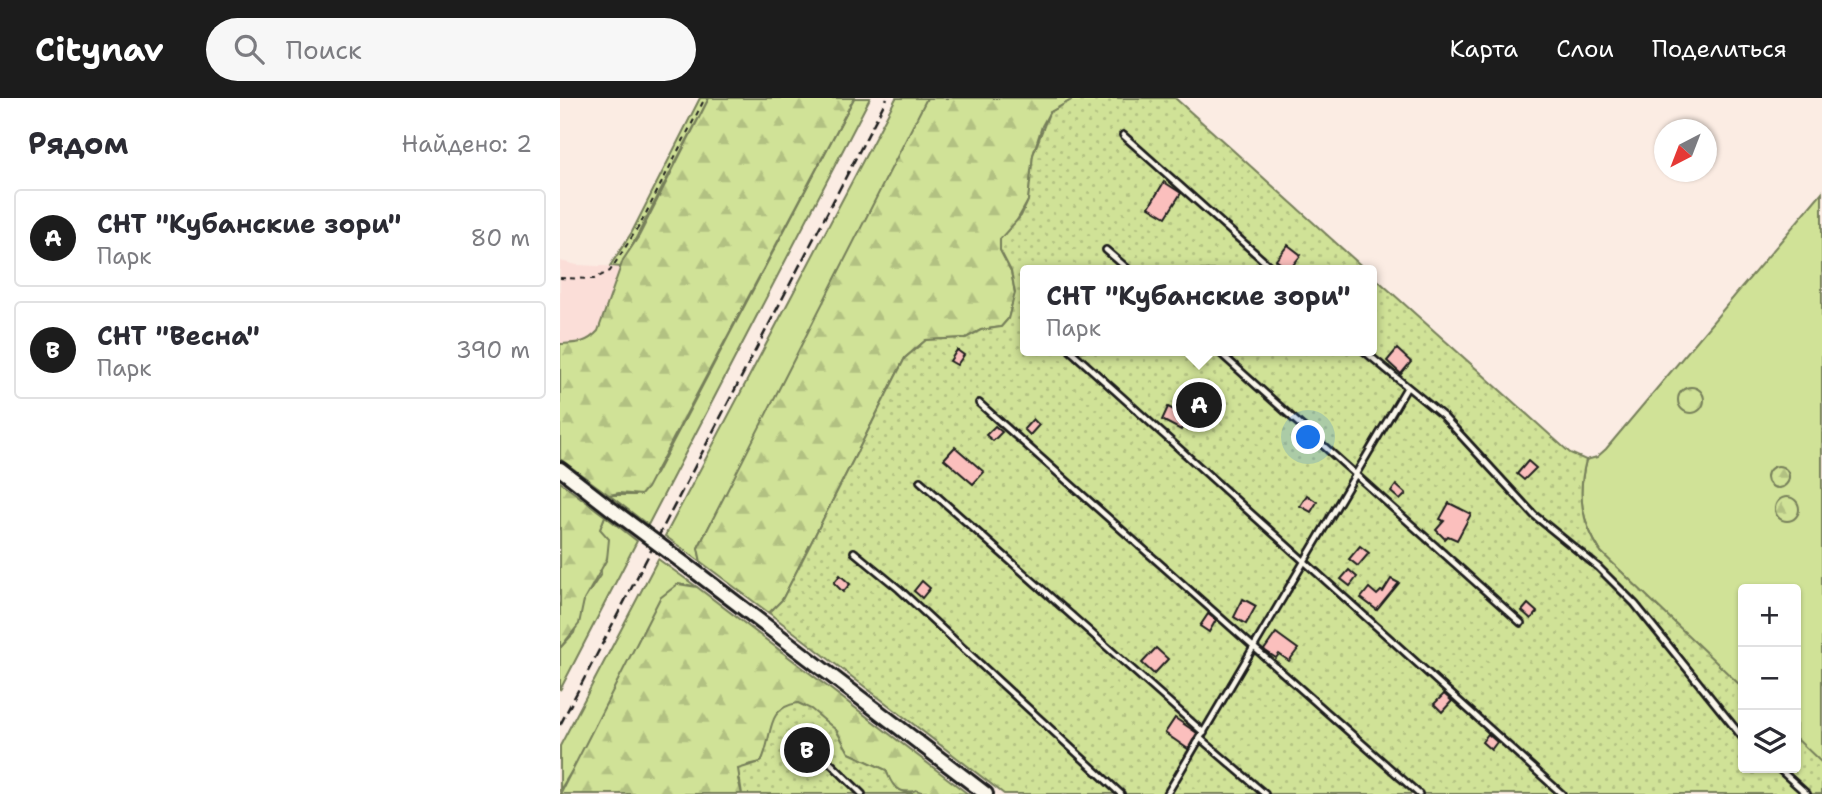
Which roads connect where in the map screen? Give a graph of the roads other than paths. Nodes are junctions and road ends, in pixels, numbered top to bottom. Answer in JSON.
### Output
{"nodes":[{"id":1,"x":1123,"y":135,"type":"dead end"},
{"id":2,"x":1106,"y":250,"type":"dead end"},
{"id":3,"x":1123,"y":265,"type":"edge"},
{"id":4,"x":1268,"y":265,"type":"edge"},
{"id":5,"x":1077,"y":356,"type":"edge"},
{"id":6,"x":1224,"y":356,"type":"edge"},
{"id":7,"x":1370,"y":356,"type":"edge"},
{"id":8,"x":1406,"y":389,"type":"junction"},
{"id":9,"x":979,"y":403,"type":"dead end"},
{"id":10,"x":560,"y":469,"type":"edge"},
{"id":11,"x":1356,"y":475,"type":"junction"},
{"id":12,"x":920,"y":481,"type":"dead end"},
{"id":13,"x":854,"y":552,"type":"dead end"},
{"id":14,"x":1306,"y":561,"type":"junction"},
{"id":15,"x":1521,"y":623,"type":"dead end"},
{"id":16,"x":1255,"y":647,"type":"junction"},
{"id":17,"x":1738,"y":732,"type":"edge"},
{"id":18,"x":1204,"y":733,"type":"junction"},
{"id":19,"x":1201,"y":739,"type":"junction"},
{"id":20,"x":819,"y":752,"type":"dead end"},
{"id":21,"x":1784,"y":773,"type":"edge"},
{"id":22,"x":862,"y":794,"type":"edge"},
{"id":23,"x":986,"y":794,"type":"edge"},
{"id":24,"x":1121,"y":794,"type":"edge"},
{"id":25,"x":1167,"y":794,"type":"edge"},
{"id":26,"x":1265,"y":794,"type":"edge"},
{"id":27,"x":1419,"y":794,"type":"edge"},
{"id":28,"x":1562,"y":794,"type":"edge"},
{"id":29,"x":1807,"y":794,"type":"edge"}],
"edges":[{"from":1,"to":4,"type":"lane"},
{"from":2,"to":3,"type":"lane"},
{"from":5,"to":14,"type":"lane"},
{"from":6,"to":11,"type":"lane"},
{"from":7,"to":8,"type":"lane"},
{"from":8,"to":11,"type":"lane"},
{"from":8,"to":17,"type":"lane"},
{"from":9,"to":16,"type":"lane"},
{"from":10,"to":23,"type":"main road","bridge":true},
{"from":11,"to":14,"type":"lane"},
{"from":11,"to":15,"type":"lane"},
{"from":12,"to":18,"type":"lane"},
{"from":13,"to":24,"type":"lane"},
{"from":14,"to":16,"type":"lane"},
{"from":14,"to":28,"type":"lane"},
{"from":16,"to":18,"type":"lane"},
{"from":16,"to":27,"type":"lane"},
{"from":18,"to":19,"type":"lane"},
{"from":19,"to":25,"type":"lane"},
{"from":19,"to":26,"type":"lane"},
{"from":20,"to":22,"type":"lane"},
{"from":21,"to":29,"type":"lane"}]}
